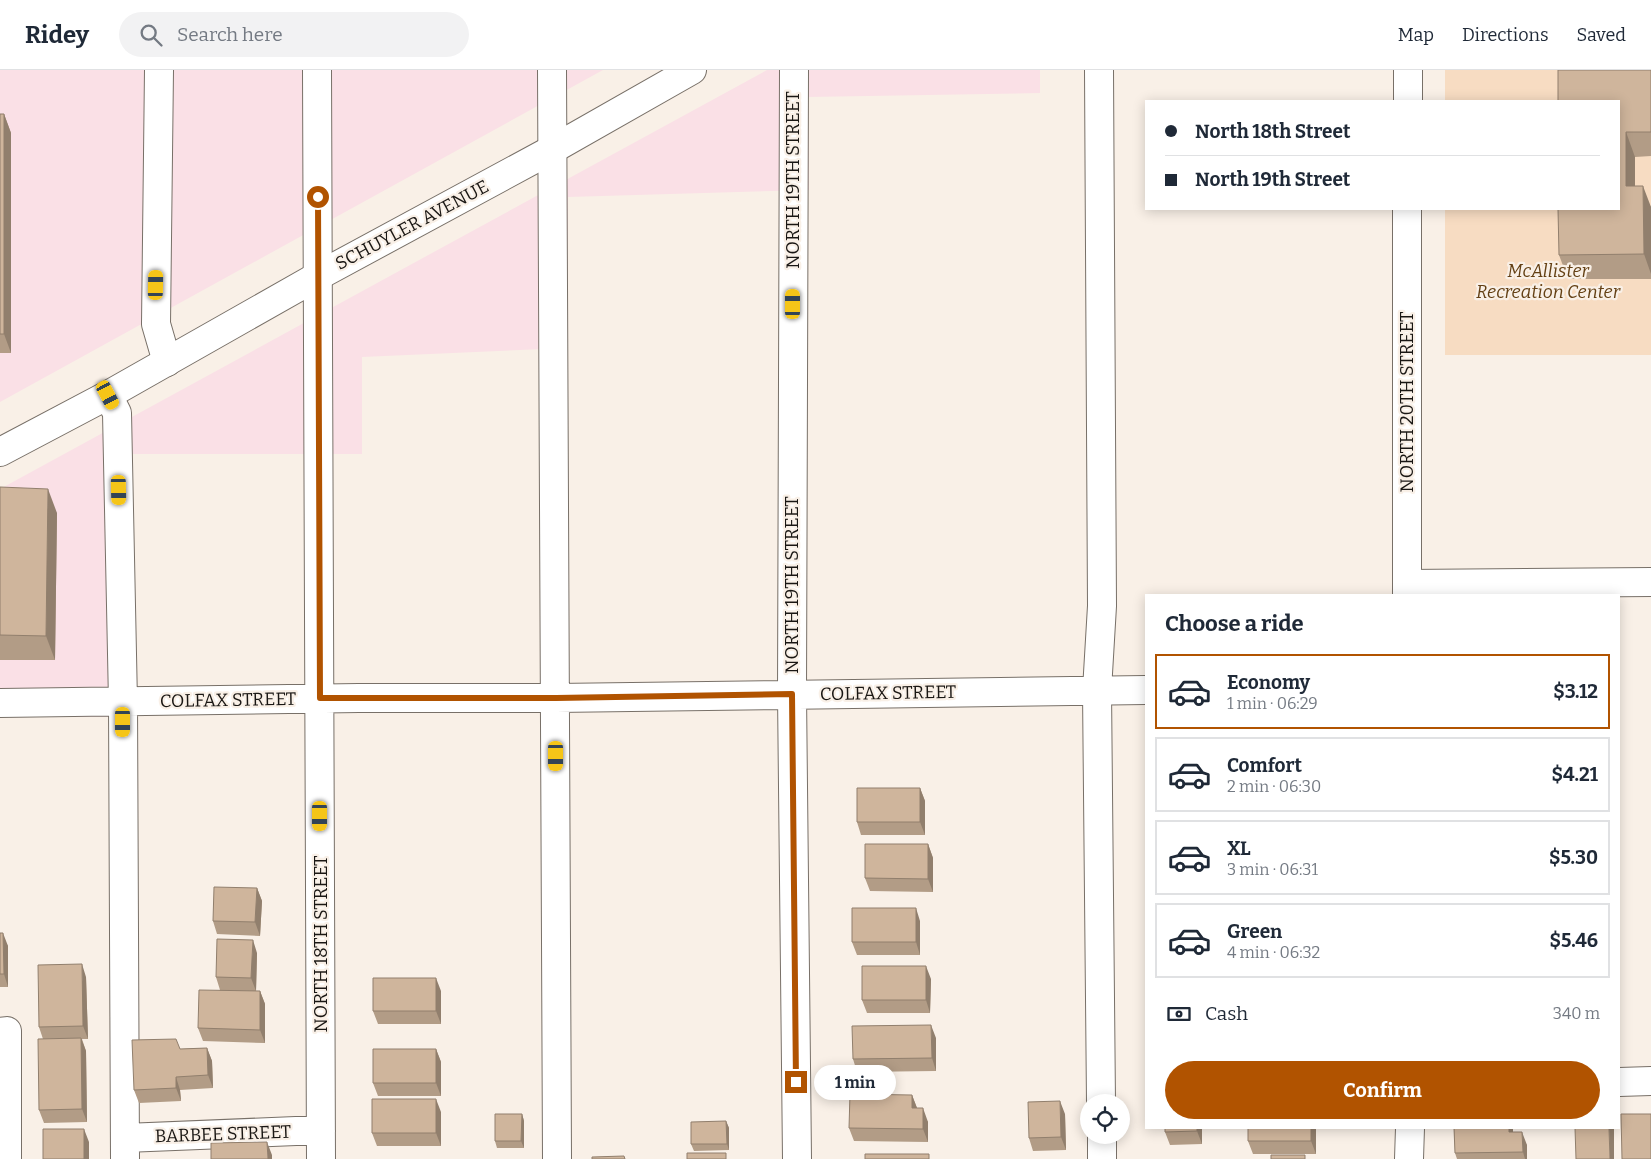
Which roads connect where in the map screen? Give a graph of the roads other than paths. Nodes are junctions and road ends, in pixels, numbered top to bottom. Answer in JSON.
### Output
{"nodes":[{"id":1,"x":158,"y":70,"type":"edge"},
{"id":2,"x":317,"y":70,"type":"edge"},
{"id":3,"x":552,"y":70,"type":"edge"},
{"id":4,"x":692,"y":70,"type":"edge"},
{"id":5,"x":794,"y":70,"type":"edge"},
{"id":6,"x":1099,"y":70,"type":"edge"},
{"id":7,"x":1408,"y":70,"type":"edge"},
{"id":8,"x":1408,"y":100,"type":"edge"},
{"id":9,"x":552,"y":149,"type":"junction"},
{"id":10,"x":1408,"y":210,"type":"edge"},
{"id":11,"x":318,"y":276,"type":"junction"},
{"id":12,"x":167,"y":362,"type":"junction"},
{"id":13,"x":108,"y":395,"type":"junction"},
{"id":14,"x":0,"y":452,"type":"edge"},
{"id":15,"x":1651,"y":582,"type":"edge"},
{"id":16,"x":1614,"y":588,"type":"edge"},
{"id":17,"x":1407,"y":589,"type":"edge"},
{"id":18,"x":1097,"y":690,"type":"junction"},
{"id":19,"x":1145,"y":690,"type":"edge"},
{"id":20,"x":792,"y":694,"type":"junction"},
{"id":21,"x":320,"y":698,"type":"junction"},
{"id":22,"x":556,"y":698,"type":"junction"},
{"id":23,"x":123,"y":702,"type":"junction"},
{"id":24,"x":0,"y":703,"type":"edge"},
{"id":25,"x":0,"y":1032,"type":"edge"},
{"id":26,"x":1651,"y":1081,"type":"edge"},
{"id":27,"x":1620,"y":1082,"type":"edge"},
{"id":28,"x":1101,"y":1094,"type":"edge"},
{"id":29,"x":1410,"y":1129,"type":"edge"},
{"id":30,"x":321,"y":1131,"type":"junction"},
{"id":31,"x":1102,"y":1144,"type":"edge"},
{"id":32,"x":125,"y":1149,"type":"edge"},
{"id":33,"x":7,"y":1159,"type":"edge"},
{"id":34,"x":321,"y":1159,"type":"edge"},
{"id":35,"x":557,"y":1159,"type":"edge"},
{"id":36,"x":797,"y":1159,"type":"edge"},
{"id":37,"x":1102,"y":1159,"type":"edge"},
{"id":38,"x":1409,"y":1159,"type":"edge"}],
"edges":[{"from":1,"to":12,"type":"street"},
{"from":2,"to":11,"type":"street","name":"NORTH 18TH STREET"},
{"from":3,"to":9,"type":"street"},
{"from":4,"to":9,"type":"street","name":"SCHUYLER AVENUE"},
{"from":5,"to":20,"type":"street","name":"NORTH 19TH STREET"},
{"from":6,"to":18,"type":"street"},
{"from":7,"to":8,"type":"street"},
{"from":9,"to":11,"type":"street","name":"SCHUYLER AVENUE"},
{"from":9,"to":22,"type":"street"},
{"from":10,"to":17,"type":"street","name":"NORTH 20TH STREET"},
{"from":11,"to":12,"type":"street","name":"SCHUYLER AVENUE"},
{"from":11,"to":21,"type":"street","name":"NORTH 18TH STREET"},
{"from":12,"to":13,"type":"street","name":"SCHUYLER AVENUE"},
{"from":13,"to":14,"type":"street","name":"SCHUYLER AVENUE"},
{"from":13,"to":23,"type":"street"},
{"from":15,"to":16,"type":"street"},
{"from":16,"to":17,"type":"street"},
{"from":18,"to":19,"type":"street","name":"COLFAX STREET"},
{"from":18,"to":20,"type":"street","name":"COLFAX STREET"},
{"from":18,"to":28,"type":"street"},
{"from":20,"to":22,"type":"street","name":"COLFAX STREET"},
{"from":20,"to":36,"type":"street","name":"NORTH 19TH STREET"},
{"from":21,"to":22,"type":"street","name":"COLFAX STREET"},
{"from":21,"to":23,"type":"street","name":"COLFAX STREET"},
{"from":21,"to":30,"type":"street","name":"NORTH 18TH STREET"},
{"from":22,"to":35,"type":"street"},
{"from":23,"to":24,"type":"street","name":"COLFAX STREET"},
{"from":23,"to":32,"type":"street"},
{"from":25,"to":33,"type":"street"},
{"from":26,"to":27,"type":"street"},
{"from":29,"to":38,"type":"street"},
{"from":30,"to":32,"type":"street","name":"BARBEE STREET"},
{"from":30,"to":34,"type":"street","name":"NORTH 18TH STREET"},
{"from":31,"to":37,"type":"street"}]}
